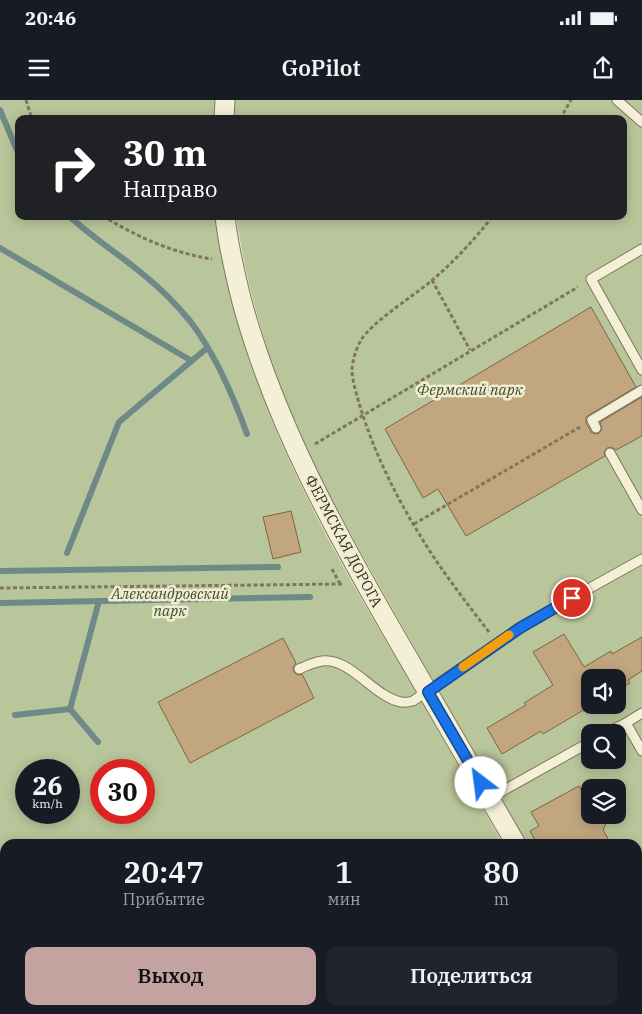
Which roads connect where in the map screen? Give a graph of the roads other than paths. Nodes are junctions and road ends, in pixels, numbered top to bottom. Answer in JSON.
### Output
{"nodes":[{"id":1,"x":225,"y":100,"type":"edge"},
{"id":2,"x":617,"y":100,"type":"edge"},
{"id":3,"x":224,"y":115,"type":"edge"},
{"id":4,"x":642,"y":122,"type":"edge"},
{"id":5,"x":227,"y":220,"type":"edge"},
{"id":6,"x":642,"y":248,"type":"edge"},
{"id":7,"x":642,"y":370,"type":"edge"},
{"id":8,"x":642,"y":390,"type":"edge"},
{"id":9,"x":594,"y":424,"type":"road end"},
{"id":10,"x":610,"y":453,"type":"dead end"},
{"id":11,"x":642,"y":510,"type":"edge"},
{"id":12,"x":642,"y":559,"type":"edge"},
{"id":13,"x":299,"y":669,"type":"dead end"},
{"id":14,"x":428,"y":692,"type":"junction"},
{"id":15,"x":642,"y":713,"type":"edge"},
{"id":16,"x":626,"y":723,"type":"joint"},
{"id":17,"x":581,"y":747,"type":"edge"},
{"id":18,"x":642,"y":751,"type":"edge"},
{"id":19,"x":490,"y":798,"type":"junction"},
{"id":20,"x":513,"y":839,"type":"edge"}],
"edges":[{"from":1,"to":3,"type":"street"},
{"from":2,"to":4,"type":"lane"},
{"from":5,"to":14,"type":"street","name":"ФЕРМСКАЯ ДОРОГА"},
{"from":6,"to":7,"type":"lane"},
{"from":8,"to":9,"type":"lane"},
{"from":10,"to":11,"type":"lane"},
{"from":12,"to":14,"type":"lane"},
{"from":13,"to":14,"type":"lane"},
{"from":14,"to":19,"type":"street","name":"ФЕРМСКАЯ ДОРОГА"},
{"from":15,"to":16,"type":"lane"},
{"from":16,"to":18,"type":"lane"},
{"from":17,"to":19,"type":"lane"},
{"from":19,"to":20,"type":"street","name":"ФЕРМСКАЯ ДОРОГА"}]}
